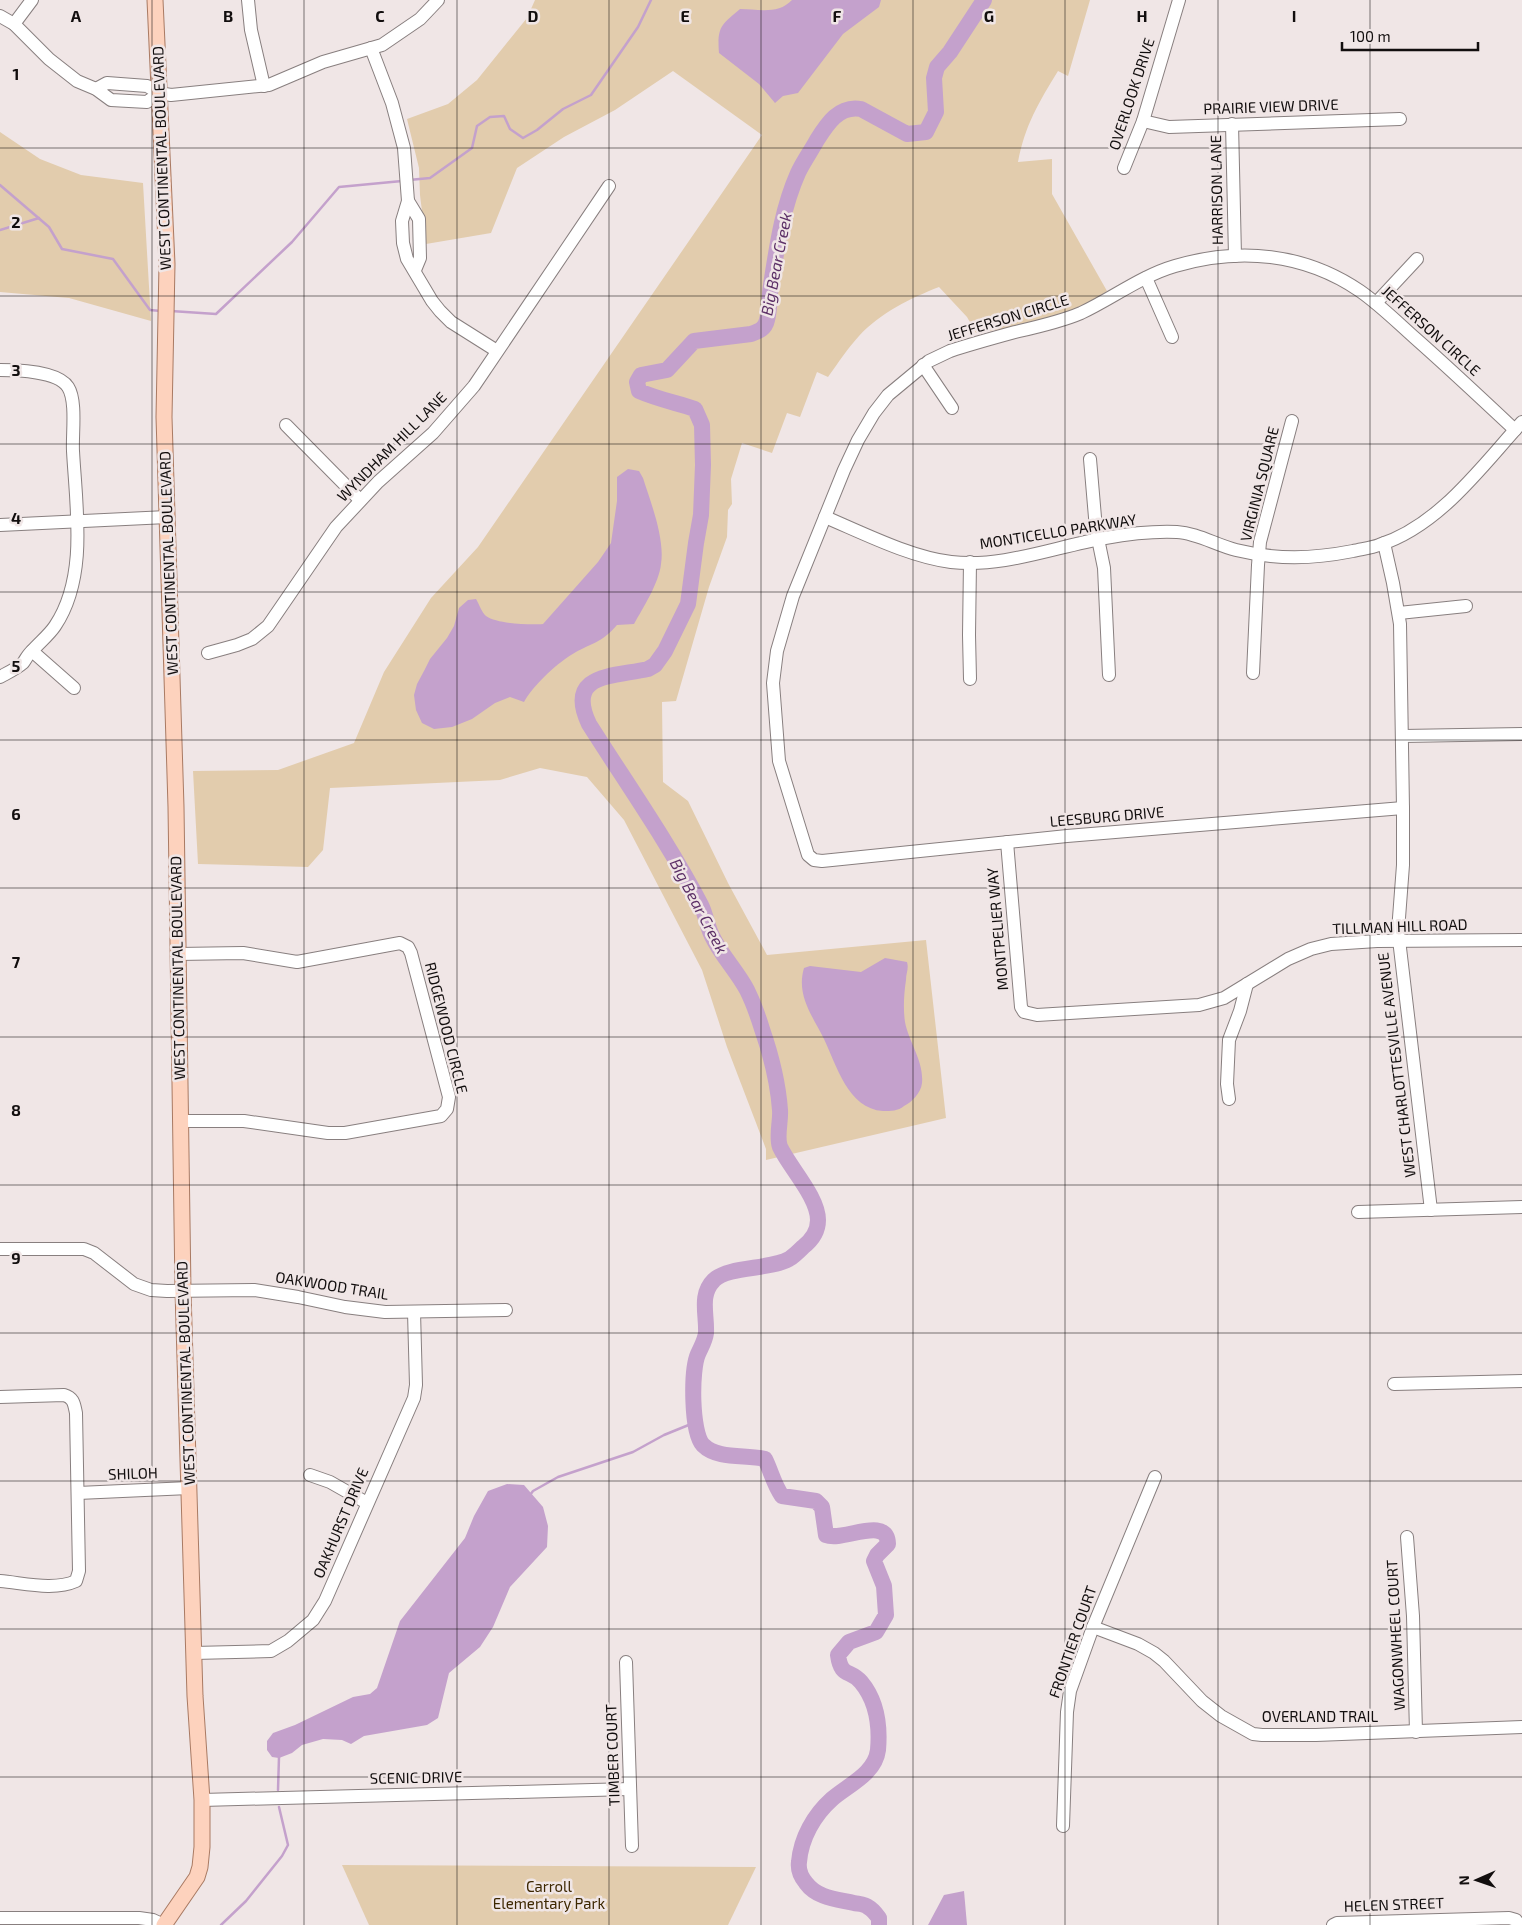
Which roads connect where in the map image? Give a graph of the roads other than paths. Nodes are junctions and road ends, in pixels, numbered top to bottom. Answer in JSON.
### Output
{"nodes":[{"id":1,"x":32,"y":0,"type":"edge"},
{"id":2,"x":155,"y":0,"type":"edge"},
{"id":3,"x":248,"y":0,"type":"edge"},
{"id":4,"x":438,"y":0,"type":"edge"},
{"id":5,"x":1179,"y":0,"type":"edge"},
{"id":6,"x":0,"y":16,"type":"edge"},
{"id":7,"x":14,"y":24,"type":"junction"},
{"id":8,"x":371,"y":48,"type":"junction"},
{"id":9,"x":264,"y":86,"type":"junction"},
{"id":10,"x":160,"y":93,"type":"junction"},
{"id":11,"x":1400,"y":119,"type":"dead end"},
{"id":12,"x":1143,"y":121,"type":"junction"},
{"id":13,"x":1232,"y":124,"type":"junction"},
{"id":14,"x":1124,"y":168,"type":"dead end"},
{"id":15,"x":609,"y":186,"type":"dead end"},
{"id":16,"x":1235,"y":256,"type":"junction"},
{"id":17,"x":1417,"y":260,"type":"dead end"},
{"id":18,"x":1146,"y":278,"type":"junction"},
{"id":19,"x":1376,"y":304,"type":"junction"},
{"id":20,"x":1172,"y":336,"type":"dead end"},
{"id":21,"x":497,"y":351,"type":"junction"},
{"id":22,"x":923,"y":366,"type":"junction"},
{"id":23,"x":0,"y":370,"type":"edge"},
{"id":24,"x":952,"y":408,"type":"dead end"},
{"id":25,"x":1292,"y":421,"type":"dead end"},
{"id":26,"x":286,"y":424,"type":"dead end"},
{"id":27,"x":1518,"y":426,"type":"edge"},
{"id":28,"x":1090,"y":459,"type":"dead end"},
{"id":29,"x":360,"y":500,"type":"junction"},
{"id":30,"x":167,"y":517,"type":"junction"},
{"id":31,"x":825,"y":517,"type":"junction"},
{"id":32,"x":78,"y":521,"type":"junction"},
{"id":33,"x":0,"y":525,"type":"edge"},
{"id":34,"x":1098,"y":539,"type":"junction"},
{"id":35,"x":1384,"y":543,"type":"junction"},
{"id":36,"x":1259,"y":554,"type":"junction"},
{"id":37,"x":970,"y":562,"type":"junction"},
{"id":38,"x":1466,"y":606,"type":"dead end"},
{"id":39,"x":1399,"y":613,"type":"junction"},
{"id":40,"x":32,"y":651,"type":"junction"},
{"id":41,"x":208,"y":653,"type":"dead end"},
{"id":42,"x":1253,"y":673,"type":"dead end"},
{"id":43,"x":1109,"y":675,"type":"dead end"},
{"id":44,"x":0,"y":677,"type":"edge"},
{"id":45,"x":970,"y":679,"type":"dead end"},
{"id":46,"x":74,"y":688,"type":"dead end"},
{"id":47,"x":1522,"y":734,"type":"edge"},
{"id":48,"x":1403,"y":736,"type":"junction"},
{"id":49,"x":1403,"y":808,"type":"junction"},
{"id":50,"x":1008,"y":842,"type":"junction"},
{"id":51,"x":814,"y":860,"type":"joint"},
{"id":52,"x":1522,"y":940,"type":"edge"},
{"id":53,"x":1399,"y":941,"type":"junction"},
{"id":54,"x":178,"y":954,"type":"junction"},
{"id":55,"x":1247,"y":984,"type":"junction"},
{"id":56,"x":1024,"y":1012,"type":"joint"},
{"id":57,"x":1229,"y":1099,"type":"dead end"},
{"id":58,"x":181,"y":1121,"type":"junction"},
{"id":59,"x":1522,"y":1207,"type":"edge"},
{"id":60,"x":1431,"y":1210,"type":"junction"},
{"id":61,"x":1358,"y":1212,"type":"dead end"},
{"id":62,"x":0,"y":1250,"type":"edge"},
{"id":63,"x":183,"y":1291,"type":"junction"},
{"id":64,"x":506,"y":1310,"type":"dead end"},
{"id":65,"x":414,"y":1312,"type":"junction"},
{"id":66,"x":1522,"y":1381,"type":"edge"},
{"id":67,"x":1394,"y":1384,"type":"dead end"},
{"id":68,"x":0,"y":1397,"type":"edge"},
{"id":69,"x":310,"y":1475,"type":"dead end"},
{"id":70,"x":1155,"y":1477,"type":"dead end"},
{"id":71,"x":189,"y":1488,"type":"junction"},
{"id":72,"x":78,"y":1492,"type":"junction"},
{"id":73,"x":366,"y":1503,"type":"junction"},
{"id":74,"x":1407,"y":1537,"type":"dead end"},
{"id":75,"x":0,"y":1581,"type":"edge"},
{"id":76,"x":1093,"y":1627,"type":"junction"},
{"id":77,"x":194,"y":1653,"type":"junction"},
{"id":78,"x":626,"y":1662,"type":"dead end"},
{"id":79,"x":1522,"y":1727,"type":"edge"},
{"id":80,"x":1416,"y":1732,"type":"junction"},
{"id":81,"x":630,"y":1789,"type":"junction"},
{"id":82,"x":202,"y":1800,"type":"junction"},
{"id":83,"x":1063,"y":1826,"type":"dead end"},
{"id":84,"x":632,"y":1846,"type":"dead end"},
{"id":85,"x":0,"y":1918,"type":"edge"},
{"id":86,"x":1517,"y":1922,"type":"edge"},
{"id":87,"x":164,"y":1925,"type":"edge"},
{"id":88,"x":1333,"y":1925,"type":"edge"}],
"edges":[{"from":1,"to":7,"type":"street"},
{"from":2,"to":10,"type":"main road","name":"WEST CONTINENTAL BOULEVARD"},
{"from":3,"to":9,"type":"street"},
{"from":4,"to":8,"type":"street"},
{"from":5,"to":12,"type":"street","name":"OVERLOOK DRIVE"},
{"from":6,"to":7,"type":"street"},
{"from":7,"to":10,"type":"street"},
{"from":8,"to":9,"type":"street"},
{"from":8,"to":21,"type":"street"},
{"from":9,"to":10,"type":"street"},
{"from":10,"to":30,"type":"main road","name":"WEST CONTINENTAL BOULEVARD"},
{"from":11,"to":13,"type":"street","name":"PRAIRIE VIEW DRIVE"},
{"from":12,"to":13,"type":"street","name":"PRAIRIE VIEW DRIVE"},
{"from":12,"to":14,"type":"street","name":"OVERLOOK DRIVE"},
{"from":13,"to":16,"type":"street","name":"HARRISON LANE"},
{"from":15,"to":21,"type":"street","name":"WYNDHAM HILL LANE"},
{"from":16,"to":18,"type":"street","name":"JEFFERSON CIRCLE"},
{"from":16,"to":19,"type":"street","name":"JEFFERSON CIRCLE"},
{"from":17,"to":19,"type":"street"},
{"from":18,"to":20,"type":"street"},
{"from":18,"to":22,"type":"street","name":"JEFFERSON CIRCLE"},
{"from":19,"to":27,"type":"street","name":"JEFFERSON CIRCLE"},
{"from":21,"to":29,"type":"street","name":"WYNDHAM HILL LANE"},
{"from":22,"to":24,"type":"street"},
{"from":22,"to":31,"type":"street","name":"JEFFERSON CIRCLE"},
{"from":23,"to":32,"type":"street"},
{"from":25,"to":36,"type":"street","name":"VIRGINIA SQUARE"},
{"from":26,"to":29,"type":"street"},
{"from":27,"to":35,"type":"street","name":"MONTICELLO PARKWAY"},
{"from":28,"to":34,"type":"street"},
{"from":29,"to":41,"type":"street","name":"WYNDHAM HILL LANE"},
{"from":30,"to":32,"type":"street"},
{"from":30,"to":54,"type":"main road","name":"WEST CONTINENTAL BOULEVARD"},
{"from":31,"to":37,"type":"street","name":"MONTICELLO PARKWAY"},
{"from":31,"to":51,"type":"street","name":"JEFFERSON CIRCLE"},
{"from":32,"to":33,"type":"street"},
{"from":32,"to":40,"type":"street"},
{"from":34,"to":36,"type":"street","name":"MONTICELLO PARKWAY"},
{"from":34,"to":37,"type":"street","name":"MONTICELLO PARKWAY"},
{"from":34,"to":43,"type":"street"},
{"from":35,"to":36,"type":"street","name":"MONTICELLO PARKWAY"},
{"from":35,"to":39,"type":"street","name":"WEST CHARLOTTESVILLE AVENUE"},
{"from":36,"to":42,"type":"street","name":"VIRGINIA SQUARE"},
{"from":37,"to":45,"type":"street"},
{"from":38,"to":39,"type":"street"},
{"from":39,"to":48,"type":"street","name":"WEST CHARLOTTESVILLE AVENUE"},
{"from":40,"to":44,"type":"street"},
{"from":40,"to":46,"type":"street"},
{"from":47,"to":48,"type":"street"},
{"from":48,"to":49,"type":"street","name":"WEST CHARLOTTESVILLE AVENUE"},
{"from":49,"to":50,"type":"street","name":"LEESBURG DRIVE"},
{"from":49,"to":53,"type":"street","name":"WEST CHARLOTTESVILLE AVENUE"},
{"from":50,"to":51,"type":"street","name":"LEESBURG DRIVE"},
{"from":50,"to":56,"type":"street","name":"MONTPELIER WAY"},
{"from":52,"to":53,"type":"street","name":"TILLMAN HILL ROAD"},
{"from":53,"to":55,"type":"street","name":"TILLMAN HILL ROAD"},
{"from":53,"to":60,"type":"street","name":"WEST CHARLOTTESVILLE AVENUE"},
{"from":54,"to":58,"type":"main road","name":"WEST CONTINENTAL BOULEVARD"},
{"from":54,"to":58,"type":"street","name":"RIDGEWOOD CIRCLE"},
{"from":55,"to":56,"type":"street","name":"TILLMAN HILL ROAD"},
{"from":55,"to":57,"type":"street"},
{"from":58,"to":63,"type":"main road","name":"WEST CONTINENTAL BOULEVARD"},
{"from":59,"to":60,"type":"street"},
{"from":60,"to":61,"type":"street"},
{"from":62,"to":63,"type":"street","name":"OAKWOOD TRAIL"},
{"from":63,"to":65,"type":"street","name":"OAKWOOD TRAIL"},
{"from":63,"to":71,"type":"main road","name":"WEST CONTINENTAL BOULEVARD"},
{"from":64,"to":65,"type":"street","name":"OAKWOOD TRAIL"},
{"from":65,"to":73,"type":"street","name":"OAKHURST DRIVE"},
{"from":66,"to":67,"type":"street"},
{"from":68,"to":72,"type":"street"},
{"from":69,"to":73,"type":"street"},
{"from":70,"to":76,"type":"street","name":"FRONTIER COURT"},
{"from":71,"to":72,"type":"street","name":"SHILOH"},
{"from":71,"to":77,"type":"main road","name":"WEST CONTINENTAL BOULEVARD"},
{"from":72,"to":75,"type":"street"},
{"from":73,"to":77,"type":"street","name":"OAKHURST DRIVE"},
{"from":74,"to":80,"type":"street","name":"WAGONWHEEL COURT"},
{"from":76,"to":80,"type":"street","name":"OVERLAND TRAIL"},
{"from":76,"to":83,"type":"street","name":"FRONTIER COURT"},
{"from":77,"to":82,"type":"main road","name":"WEST CONTINENTAL BOULEVARD"},
{"from":78,"to":81,"type":"street","name":"TIMBER COURT"},
{"from":79,"to":80,"type":"street","name":"OVERLAND TRAIL"},
{"from":81,"to":82,"type":"street","name":"SCENIC DRIVE"},
{"from":81,"to":84,"type":"street","name":"TIMBER COURT"},
{"from":82,"to":87,"type":"main road","name":"WEST CONTINENTAL BOULEVARD"},
{"from":85,"to":87,"type":"street"},
{"from":86,"to":88,"type":"street","name":"HELEN STREET"}]}
